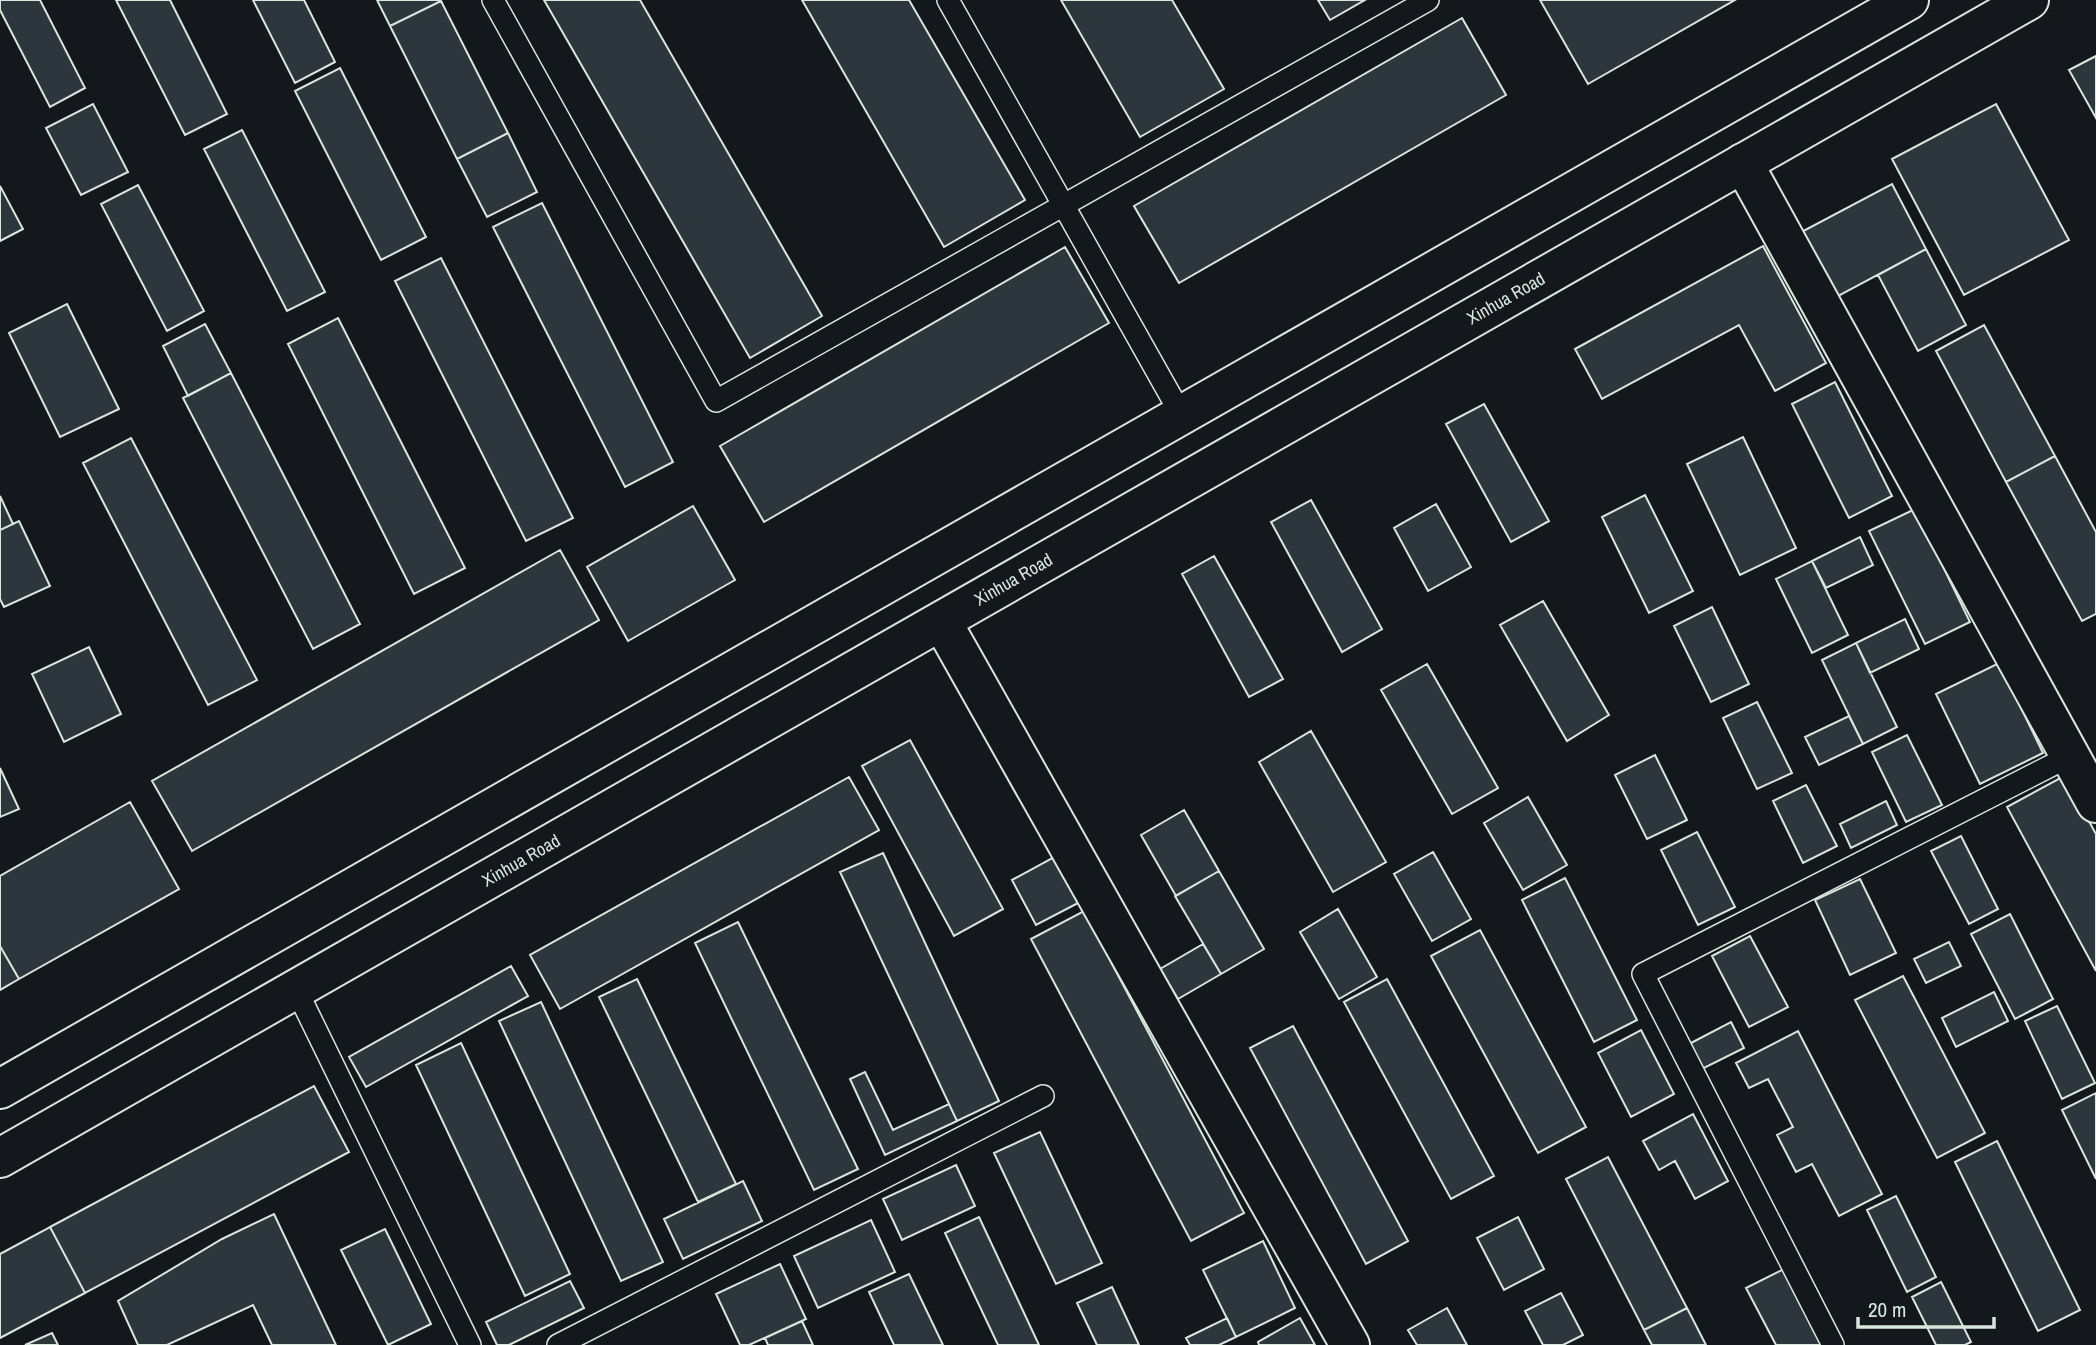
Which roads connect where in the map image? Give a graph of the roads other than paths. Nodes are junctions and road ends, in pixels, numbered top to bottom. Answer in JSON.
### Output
{"nodes":[{"id":1,"x":493,"y":0,"type":"edge"},
{"id":2,"x":948,"y":0,"type":"edge"},
{"id":3,"x":1428,"y":0,"type":"edge"},
{"id":4,"x":1909,"y":0,"type":"edge"},
{"id":5,"x":2029,"y":0,"type":"edge"},
{"id":6,"x":1743,"y":163,"type":"junction"},
{"id":7,"x":1063,"y":205,"type":"junction"},
{"id":8,"x":1182,"y":416,"type":"junction"},
{"id":9,"x":942,"y":621,"type":"junction"},
{"id":10,"x":2070,"y":756,"type":"junction"},
{"id":11,"x":2096,"y":803,"type":"edge"},
{"id":12,"x":296,"y":989,"type":"junction"},
{"id":13,"x":0,"y":1089,"type":"edge"},
{"id":14,"x":1043,"y":1096,"type":"dead end"},
{"id":15,"x":0,"y":1158,"type":"edge"},
{"id":16,"x":470,"y":1345,"type":"edge"},
{"id":17,"x":558,"y":1345,"type":"edge"},
{"id":18,"x":1350,"y":1345,"type":"edge"},
{"id":19,"x":1833,"y":1345,"type":"edge"}],
"edges":[{"from":1,"to":7,"type":"lane"},
{"from":2,"to":7,"type":"lane"},
{"from":3,"to":7,"type":"lane"},
{"from":4,"to":8,"type":"main road"},
{"from":5,"to":6,"type":"main road","name":"Xinhua Road"},
{"from":6,"to":9,"type":"main road","name":"Xinhua Road"},
{"from":6,"to":10,"type":"main road"},
{"from":7,"to":8,"type":"lane"},
{"from":8,"to":13,"type":"main road"},
{"from":9,"to":12,"type":"main road","name":"Xinhua Road"},
{"from":9,"to":18,"type":"main road"},
{"from":10,"to":11,"type":"main road"},
{"from":10,"to":19,"type":"lane"},
{"from":12,"to":15,"type":"main road","name":"Xinhua Road"},
{"from":12,"to":16,"type":"lane"},
{"from":14,"to":17,"type":"lane"}]}
